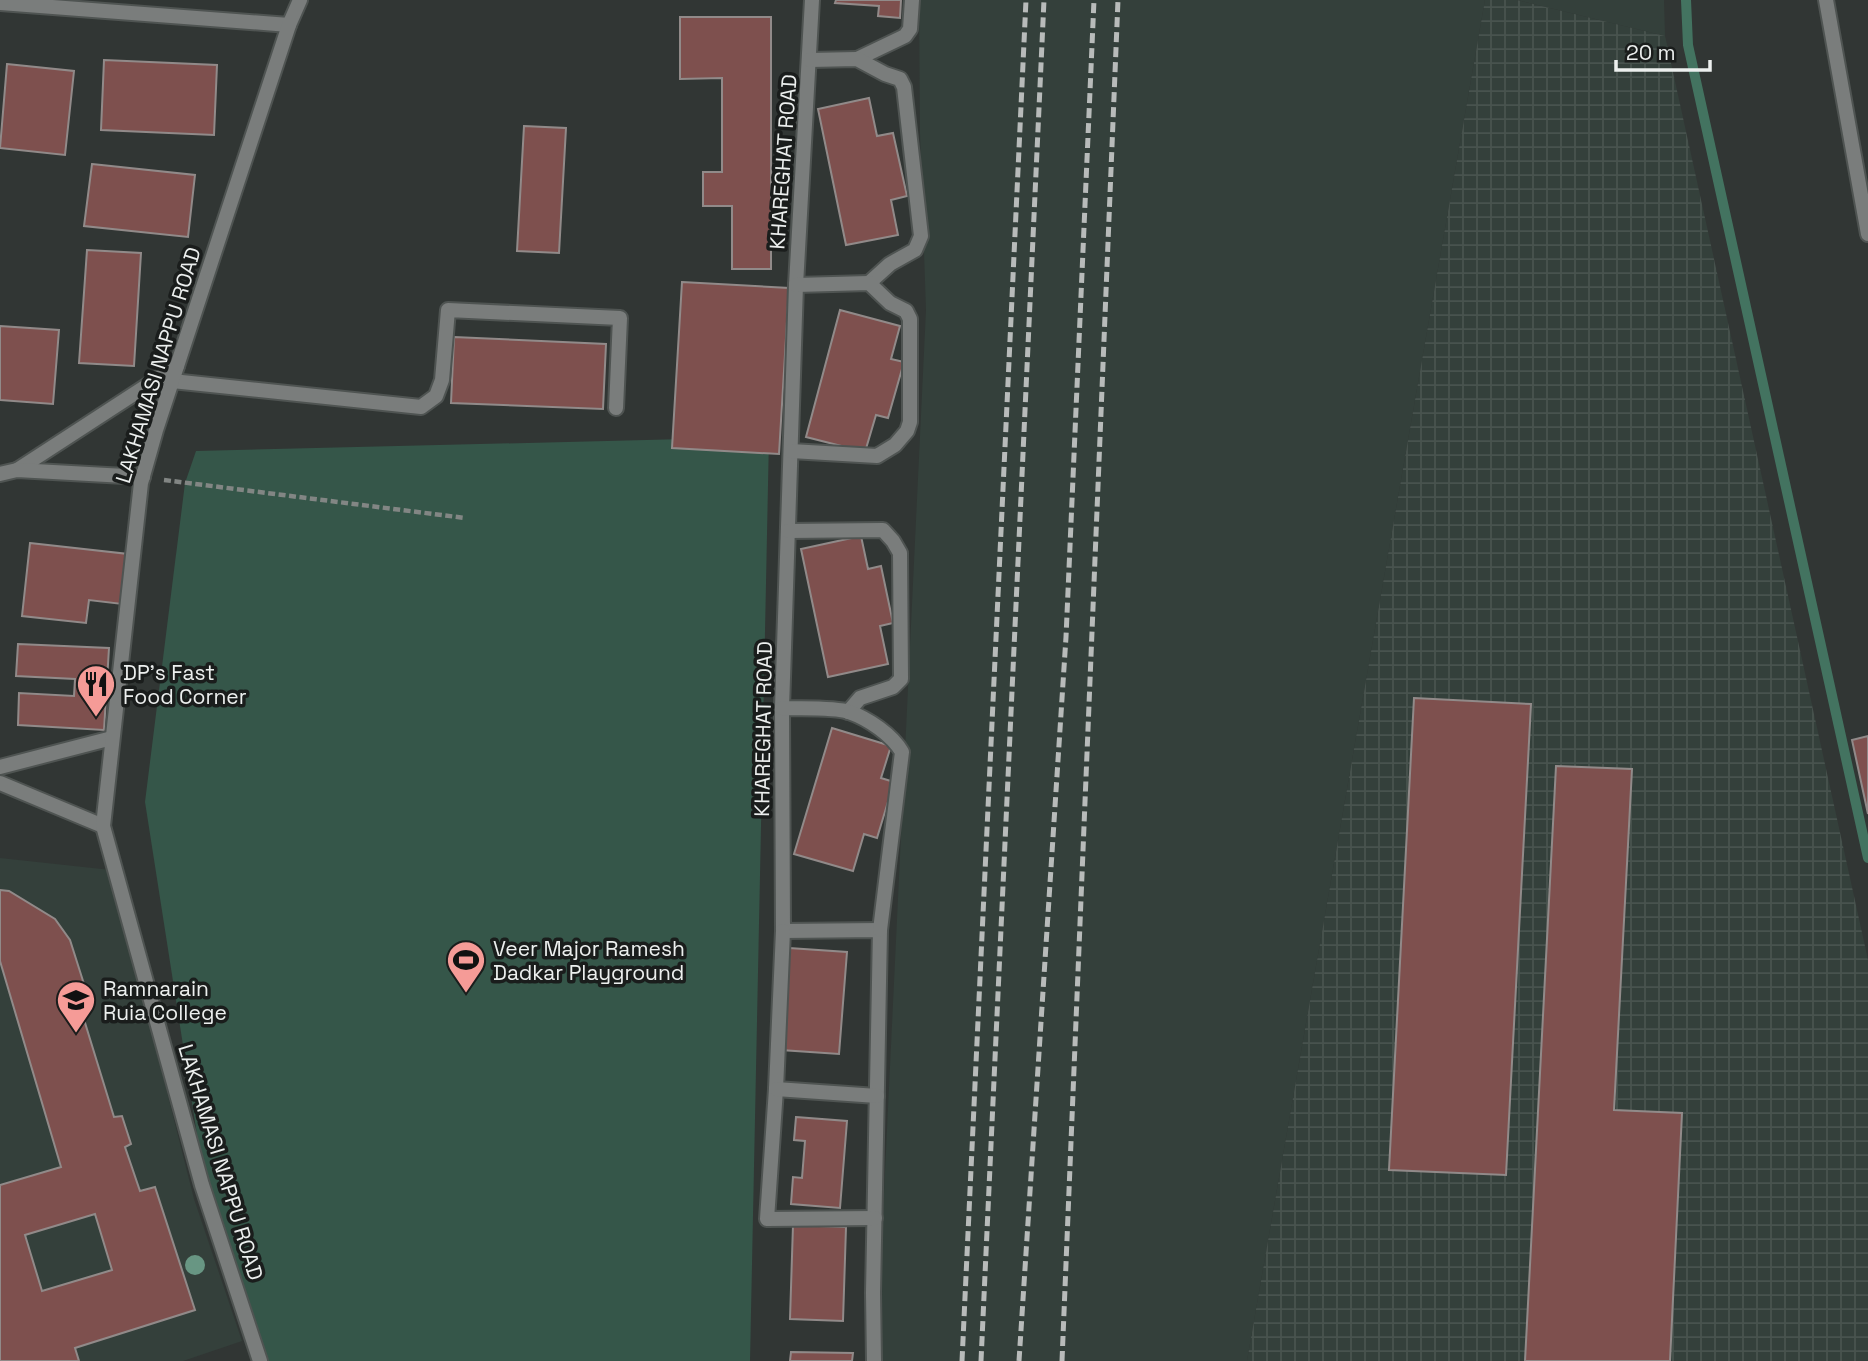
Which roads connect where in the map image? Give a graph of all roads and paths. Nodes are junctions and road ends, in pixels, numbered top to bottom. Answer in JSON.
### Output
{"nodes":[{"id":1,"x":300,"y":0,"type":"edge"},
{"id":2,"x":812,"y":0,"type":"edge"},
{"id":3,"x":912,"y":0,"type":"edge"},
{"id":4,"x":1826,"y":0,"type":"edge"},
{"id":5,"x":0,"y":3,"type":"edge"},
{"id":6,"x":289,"y":25,"type":"junction"},
{"id":7,"x":857,"y":59,"type":"junction"},
{"id":8,"x":810,"y":60,"type":"junction"},
{"id":9,"x":1868,"y":233,"type":"edge"},
{"id":10,"x":869,"y":282,"type":"junction"},
{"id":11,"x":796,"y":285,"type":"junction"},
{"id":12,"x":177,"y":366,"type":"junction"},
{"id":13,"x":172,"y":381,"type":"junction"},
{"id":14,"x":616,"y":408,"type":"dead end"},
{"id":15,"x":791,"y":451,"type":"junction"},
{"id":16,"x":17,"y":470,"type":"junction"},
{"id":17,"x":0,"y":474,"type":"edge"},
{"id":18,"x":143,"y":477,"type":"junction"},
{"id":19,"x":465,"y":517,"type":"dead end"},
{"id":20,"x":788,"y":531,"type":"junction"},
{"id":21,"x":782,"y":708,"type":"junction"},
{"id":22,"x":848,"y":712,"type":"junction"},
{"id":23,"x":112,"y":738,"type":"junction"},
{"id":24,"x":0,"y":767,"type":"edge"},
{"id":25,"x":0,"y":783,"type":"edge"},
{"id":26,"x":103,"y":826,"type":"junction"},
{"id":27,"x":880,"y":930,"type":"junction"},
{"id":28,"x":783,"y":931,"type":"junction"},
{"id":29,"x":776,"y":1089,"type":"junction"},
{"id":30,"x":877,"y":1097,"type":"junction"},
{"id":31,"x":875,"y":1218,"type":"junction"},
{"id":32,"x":260,"y":1361,"type":"edge"},
{"id":33,"x":874,"y":1361,"type":"edge"}],
"edges":[{"from":1,"to":6,"type":"street","name":"LAKHAMASI NAPPU ROAD"},
{"from":2,"to":8,"type":"street","name":"KHAREGHAT ROAD"},
{"from":3,"to":7,"type":"street"},
{"from":4,"to":9,"type":"street"},
{"from":5,"to":6,"type":"street"},
{"from":6,"to":12,"type":"street","name":"LAKHAMASI NAPPU ROAD"},
{"from":7,"to":8,"type":"street"},
{"from":7,"to":10,"type":"street"},
{"from":8,"to":11,"type":"street","name":"KHAREGHAT ROAD"},
{"from":10,"to":11,"type":"street"},
{"from":10,"to":15,"type":"street"},
{"from":11,"to":15,"type":"street","name":"KHAREGHAT ROAD"},
{"from":12,"to":13,"type":"street","name":"LAKHAMASI NAPPU ROAD"},
{"from":12,"to":16,"type":"street"},
{"from":13,"to":14,"type":"street"},
{"from":13,"to":18,"type":"street","name":"LAKHAMASI NAPPU ROAD"},
{"from":15,"to":20,"type":"street","name":"KHAREGHAT ROAD"},
{"from":16,"to":17,"type":"street"},
{"from":16,"to":18,"type":"street"},
{"from":18,"to":19,"type":"path"},
{"from":18,"to":23,"type":"street","name":"LAKHAMASI NAPPU ROAD"},
{"from":20,"to":21,"type":"street","name":"KHAREGHAT ROAD"},
{"from":20,"to":22,"type":"street"},
{"from":21,"to":22,"type":"street"},
{"from":21,"to":28,"type":"street","name":"KHAREGHAT ROAD"},
{"from":22,"to":27,"type":"street"},
{"from":23,"to":24,"type":"street"},
{"from":23,"to":26,"type":"street","name":"LAKHAMASI NAPPU ROAD"},
{"from":25,"to":26,"type":"street"},
{"from":26,"to":32,"type":"street","name":"LAKHAMASI NAPPU ROAD"},
{"from":27,"to":28,"type":"street"},
{"from":27,"to":30,"type":"street"},
{"from":28,"to":29,"type":"street","name":"KHAREGHAT ROAD"},
{"from":29,"to":30,"type":"street"},
{"from":29,"to":31,"type":"street","name":"KHAREGHAT ROAD"},
{"from":30,"to":31,"type":"street"},
{"from":31,"to":33,"type":"street"}]}
